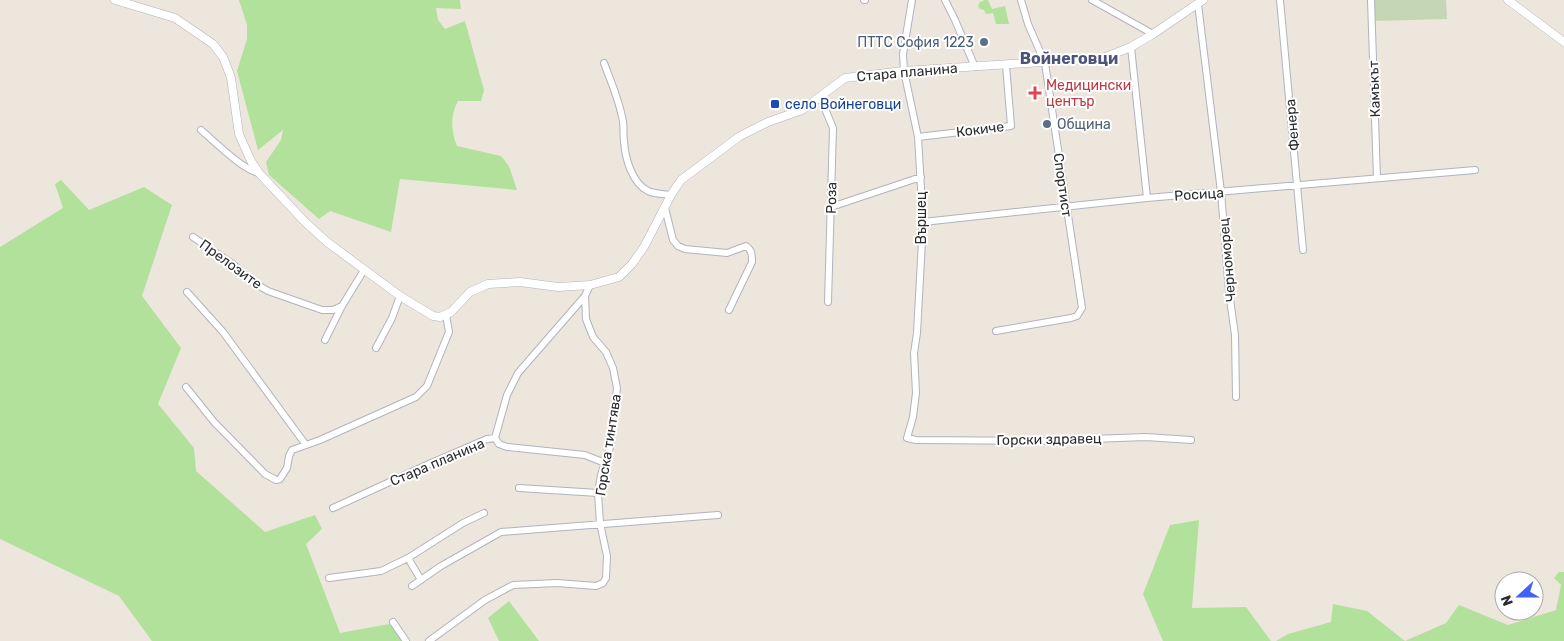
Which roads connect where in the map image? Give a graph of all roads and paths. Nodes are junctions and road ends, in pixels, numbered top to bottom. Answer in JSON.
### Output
{"nodes":[{"id":1,"x":115,"y":0,"type":"edge"},
{"id":2,"x":912,"y":0,"type":"edge"},
{"id":3,"x":945,"y":0,"type":"edge"},
{"id":4,"x":1021,"y":0,"type":"edge"},
{"id":5,"x":1092,"y":0,"type":"edge"},
{"id":6,"x":1280,"y":0,"type":"edge"},
{"id":7,"x":1371,"y":0,"type":"edge"},
{"id":8,"x":1508,"y":0,"type":"edge"},
{"id":9,"x":1201,"y":2,"type":"edge"},
{"id":10,"x":1153,"y":34,"type":"junction"},
{"id":11,"x":1564,"y":42,"type":"edge"},
{"id":12,"x":1131,"y":47,"type":"junction"},
{"id":13,"x":1045,"y":62,"type":"junction"},
{"id":14,"x":604,"y":63,"type":"dead end"},
{"id":15,"x":1006,"y":65,"type":"junction"},
{"id":16,"x":976,"y":67,"type":"junction"},
{"id":17,"x":904,"y":71,"type":"junction"},
{"id":18,"x":820,"y":97,"type":"junction"},
{"id":19,"x":201,"y":130,"type":"dead end"},
{"id":20,"x":918,"y":137,"type":"junction"},
{"id":21,"x":1475,"y":170,"type":"dead end"},
{"id":22,"x":259,"y":174,"type":"junction"},
{"id":23,"x":921,"y":177,"type":"junction"},
{"id":24,"x":1377,"y":178,"type":"junction"},
{"id":25,"x":1298,"y":184,"type":"junction"},
{"id":26,"x":1221,"y":192,"type":"junction"},
{"id":27,"x":671,"y":196,"type":"junction"},
{"id":28,"x":1147,"y":198,"type":"junction"},
{"id":29,"x":1066,"y":206,"type":"junction"},
{"id":30,"x":831,"y":207,"type":"junction"},
{"id":31,"x":665,"y":208,"type":"junction"},
{"id":32,"x":923,"y":222,"type":"junction"},
{"id":33,"x":193,"y":237,"type":"dead end"},
{"id":34,"x":1303,"y":250,"type":"dead end"},
{"id":35,"x":364,"y":270,"type":"junction"},
{"id":36,"x":590,"y":285,"type":"junction"},
{"id":37,"x":187,"y":292,"type":"dead end"},
{"id":38,"x":400,"y":296,"type":"junction"},
{"id":39,"x":585,"y":296,"type":"junction"},
{"id":40,"x":828,"y":302,"type":"dead end"},
{"id":41,"x":342,"y":306,"type":"junction"},
{"id":42,"x":729,"y":310,"type":"dead end"},
{"id":43,"x":446,"y":315,"type":"junction"},
{"id":44,"x":996,"y":330,"type":"dead end"},
{"id":45,"x":325,"y":340,"type":"dead end"},
{"id":46,"x":376,"y":348,"type":"dead end"},
{"id":47,"x":186,"y":388,"type":"dead end"},
{"id":48,"x":1236,"y":397,"type":"dead end"},
{"id":49,"x":495,"y":438,"type":"junction"},
{"id":50,"x":907,"y":438,"type":"joint"},
{"id":51,"x":1191,"y":440,"type":"dead end"},
{"id":52,"x":306,"y":446,"type":"junction"},
{"id":53,"x":605,"y":463,"type":"junction"},
{"id":54,"x":519,"y":488,"type":"dead end"},
{"id":55,"x":598,"y":493,"type":"junction"},
{"id":56,"x":333,"y":508,"type":"dead end"},
{"id":57,"x":484,"y":513,"type":"dead end"},
{"id":58,"x":718,"y":515,"type":"dead end"},
{"id":59,"x":600,"y":523,"type":"junction"},
{"id":60,"x":408,"y":558,"type":"junction"},
{"id":61,"x":329,"y":578,"type":"dead end"},
{"id":62,"x":422,"y":580,"type":"junction"},
{"id":63,"x":412,"y":586,"type":"dead end"},
{"id":64,"x":393,"y":622,"type":"dead end"},
{"id":65,"x":406,"y":641,"type":"edge"},
{"id":66,"x":429,"y":641,"type":"edge"}],
"edges":[{"from":1,"to":22,"type":"street"},
{"from":2,"to":17,"type":"street","name":"Вършец"},
{"from":3,"to":16,"type":"street"},
{"from":4,"to":13,"type":"street","name":"Спортист"},
{"from":5,"to":10,"type":"street"},
{"from":6,"to":25,"type":"street","name":"Фенера"},
{"from":7,"to":24,"type":"street","name":"Камъкът"},
{"from":8,"to":11,"type":"street"},
{"from":9,"to":10,"type":"street","name":"Стара планина"},
{"from":9,"to":26,"type":"street","name":"Черноморец"},
{"from":10,"to":12,"type":"street","name":"Стара планина"},
{"from":12,"to":13,"type":"street","name":"Стара планина"},
{"from":12,"to":28,"type":"street"},
{"from":13,"to":15,"type":"street","name":"Стара планина"},
{"from":13,"to":29,"type":"street","name":"Спортист"},
{"from":14,"to":27,"type":"street"},
{"from":15,"to":16,"type":"street","name":"Стара планина"},
{"from":15,"to":20,"type":"street","name":"Кокиче"},
{"from":16,"to":17,"type":"street","name":"Стара планина"},
{"from":17,"to":18,"type":"street","name":"Стара планина"},
{"from":17,"to":20,"type":"street","name":"Вършец"},
{"from":18,"to":27,"type":"street","name":"Стара планина"},
{"from":18,"to":30,"type":"street","name":"Роза"},
{"from":19,"to":22,"type":"street"},
{"from":20,"to":23,"type":"street","name":"Вършец"},
{"from":21,"to":24,"type":"street","name":"Росица"},
{"from":22,"to":35,"type":"street"},
{"from":23,"to":30,"type":"street"},
{"from":23,"to":32,"type":"street","name":"Вършец"},
{"from":24,"to":25,"type":"street","name":"Росица"},
{"from":25,"to":26,"type":"street","name":"Росица"},
{"from":25,"to":34,"type":"street","name":"Фенера"},
{"from":26,"to":28,"type":"street","name":"Росица"},
{"from":26,"to":48,"type":"street","name":"Черноморец"},
{"from":27,"to":31,"type":"street","name":"Стара планина"},
{"from":28,"to":29,"type":"street","name":"Росица"},
{"from":29,"to":32,"type":"street","name":"Росица"},
{"from":29,"to":44,"type":"street","name":"Спортист"},
{"from":30,"to":40,"type":"street","name":"Роза"},
{"from":31,"to":36,"type":"street","name":"Стара планина"},
{"from":31,"to":42,"type":"street"},
{"from":32,"to":50,"type":"street","name":"Вършец"},
{"from":33,"to":41,"type":"street","name":"Прелозите"},
{"from":35,"to":38,"type":"street"},
{"from":35,"to":41,"type":"street"},
{"from":36,"to":39,"type":"street","name":"Горска тинтява"},
{"from":36,"to":43,"type":"street","name":"Стара планина"},
{"from":37,"to":52,"type":"street"},
{"from":38,"to":43,"type":"street"},
{"from":38,"to":46,"type":"street"},
{"from":39,"to":49,"type":"street","name":"Стара планина"},
{"from":39,"to":53,"type":"street","name":"Горска тинтява"},
{"from":41,"to":45,"type":"street"},
{"from":43,"to":52,"type":"street"},
{"from":47,"to":52,"type":"street"},
{"from":49,"to":53,"type":"street"},
{"from":49,"to":56,"type":"street","name":"Стара планина"},
{"from":50,"to":51,"type":"street","name":"Горски здравец"},
{"from":53,"to":55,"type":"street","name":"Горска тинтява"},
{"from":54,"to":55,"type":"street"},
{"from":55,"to":59,"type":"street","name":"Горска тинтява"},
{"from":57,"to":60,"type":"street"},
{"from":58,"to":59,"type":"street"},
{"from":59,"to":62,"type":"street"},
{"from":59,"to":66,"type":"street","name":"Горска тинтява"},
{"from":60,"to":61,"type":"street"},
{"from":60,"to":62,"type":"street"},
{"from":62,"to":63,"type":"street"},
{"from":64,"to":65,"type":"street"}]}
